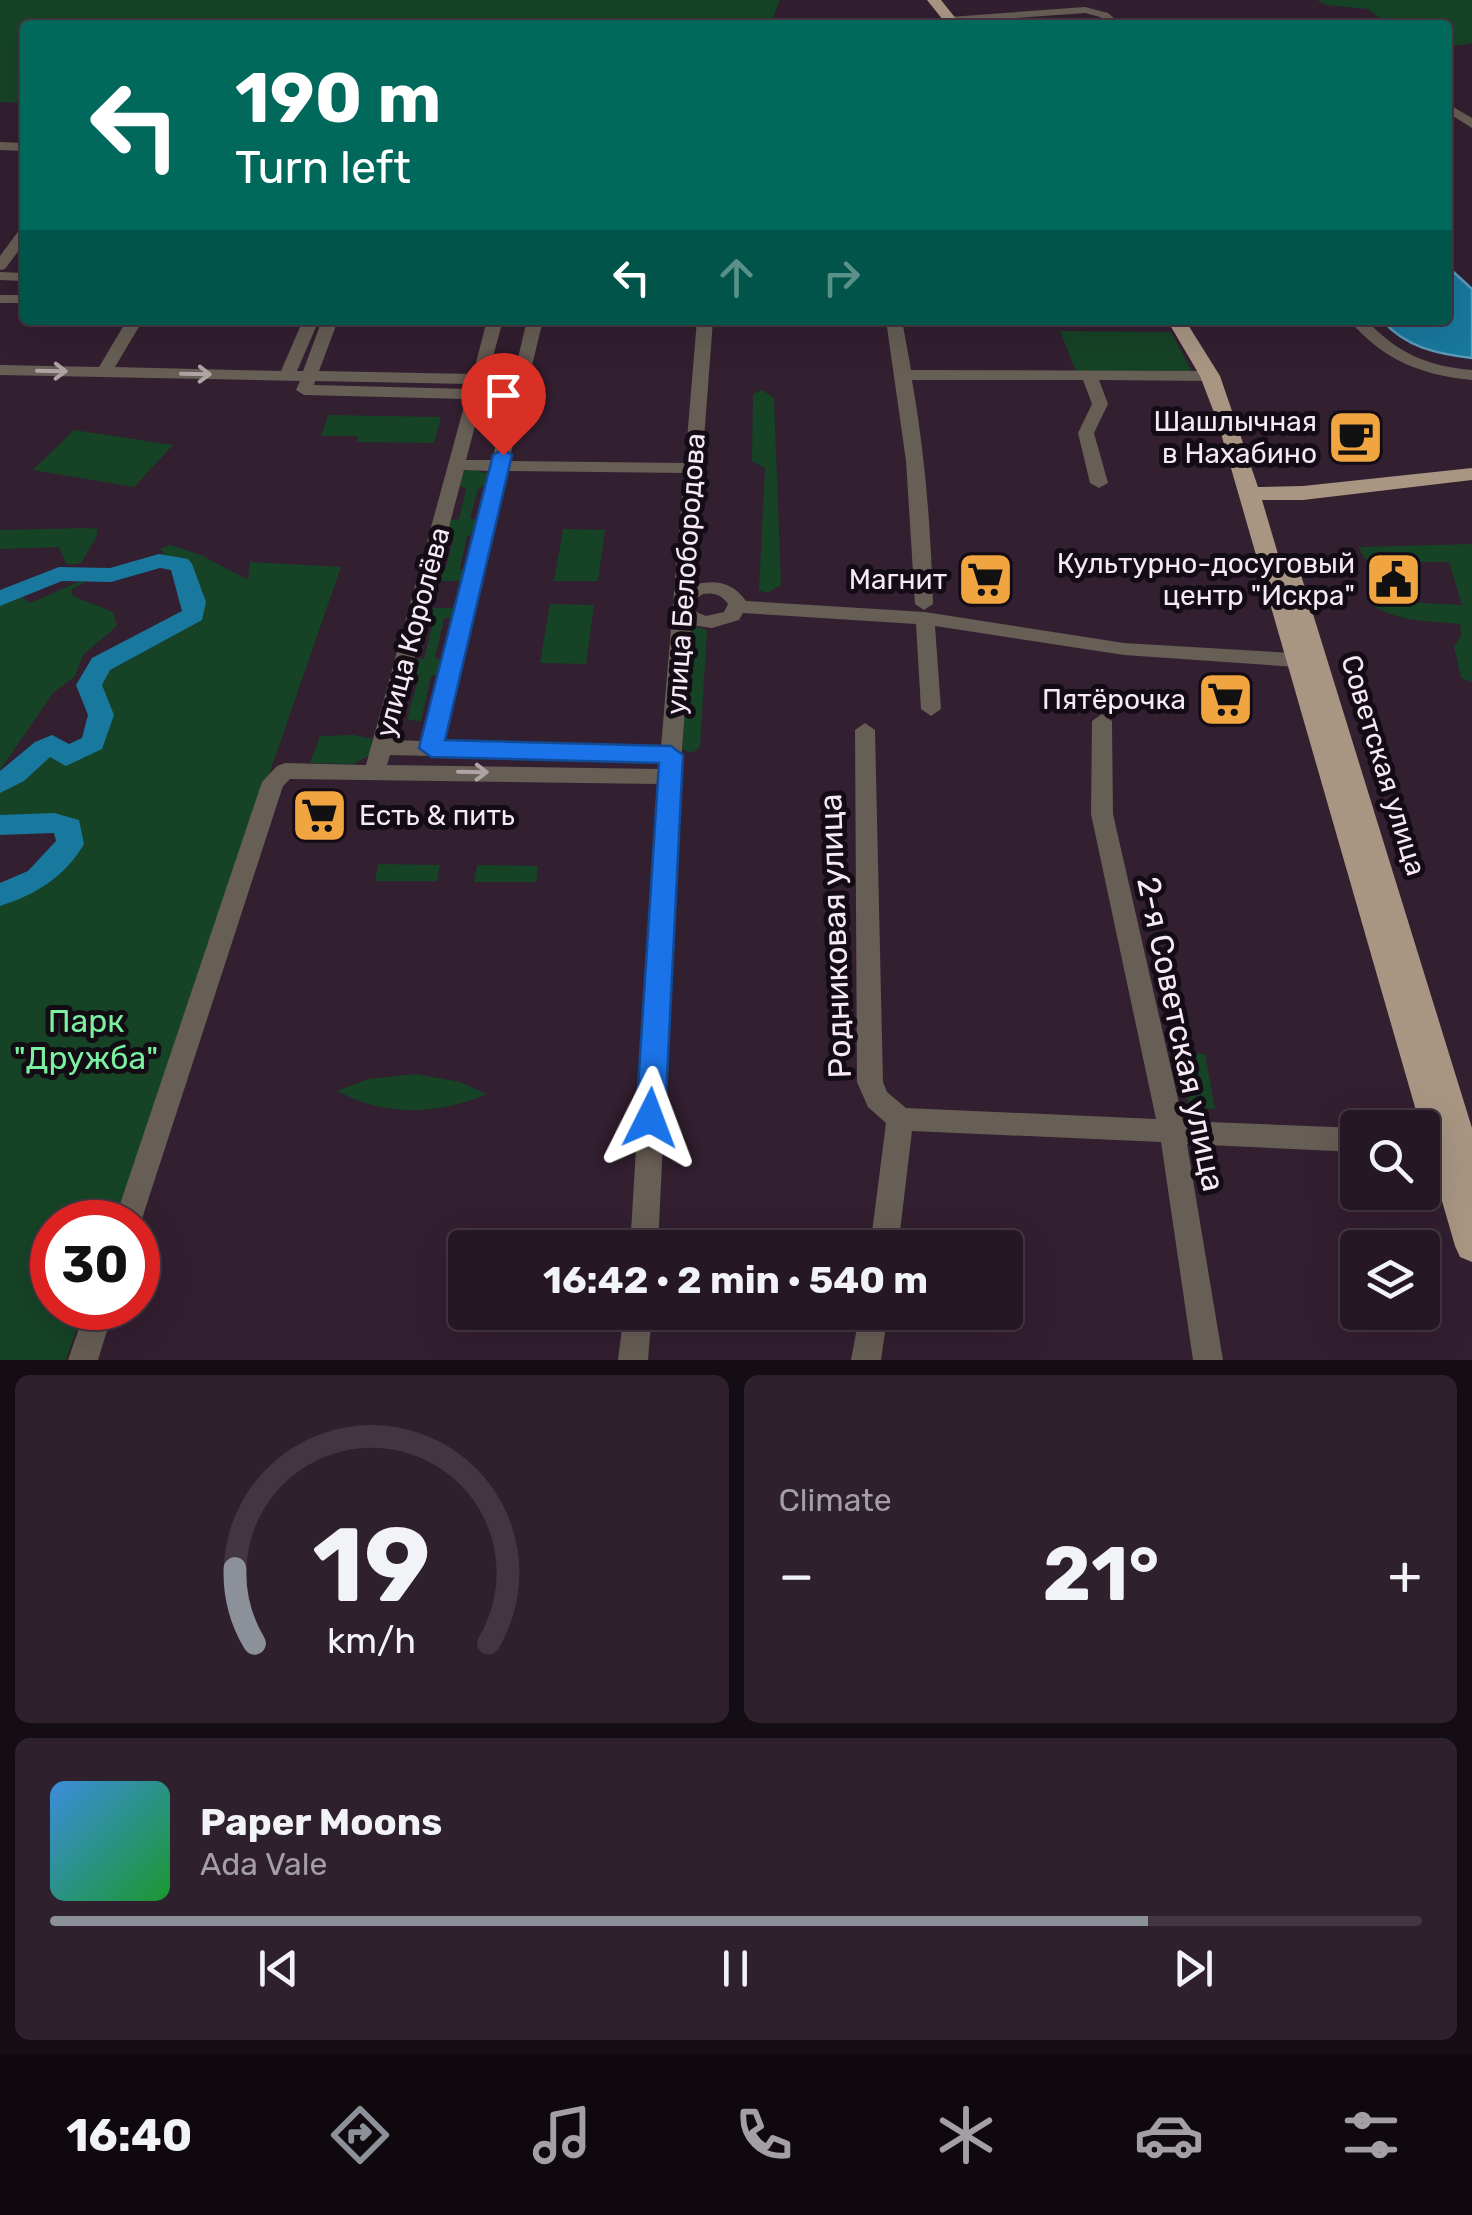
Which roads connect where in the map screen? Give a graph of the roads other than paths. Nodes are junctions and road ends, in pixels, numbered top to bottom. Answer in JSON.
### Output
{"nodes":[{"id":1,"x":926,"y":0,"type":"edge"},
{"id":2,"x":947,"y":20,"type":"edge"},
{"id":3,"x":981,"y":20,"type":"edge"},
{"id":4,"x":1110,"y":20,"type":"edge"},
{"id":5,"x":20,"y":239,"type":"edge"},
{"id":6,"x":0,"y":266,"type":"edge"},
{"id":7,"x":132,"y":325,"type":"edge"},
{"id":8,"x":309,"y":325,"type":"edge"},
{"id":9,"x":328,"y":325,"type":"edge"},
{"id":10,"x":494,"y":325,"type":"edge"},
{"id":11,"x":533,"y":325,"type":"edge"},
{"id":12,"x":705,"y":325,"type":"edge"},
{"id":13,"x":895,"y":325,"type":"edge"},
{"id":14,"x":1179,"y":325,"type":"edge"},
{"id":15,"x":1190,"y":325,"type":"edge"},
{"id":16,"x":1362,"y":325,"type":"edge"},
{"id":17,"x":0,"y":370,"type":"edge"},
{"id":18,"x":104,"y":372,"type":"junction"},
{"id":19,"x":905,"y":375,"type":"junction"},
{"id":20,"x":1089,"y":375,"type":"junction"},
{"id":21,"x":1472,"y":375,"type":"edge"},
{"id":22,"x":287,"y":376,"type":"junction"},
{"id":23,"x":306,"y":376,"type":"junction"},
{"id":24,"x":1210,"y":376,"type":"junction"},
{"id":25,"x":520,"y":380,"type":"junction"},
{"id":26,"x":477,"y":387,"type":"junction"},
{"id":27,"x":456,"y":465,"type":"junction"},
{"id":28,"x":500,"y":466,"type":"junction"},
{"id":29,"x":693,"y":468,"type":"junction"},
{"id":30,"x":1472,"y":474,"type":"edge"},
{"id":31,"x":1098,"y":483,"type":"dead end"},
{"id":32,"x":1256,"y":494,"type":"junction"},
{"id":33,"x":683,"y":604,"type":"junction"},
{"id":34,"x":738,"y":607,"type":"junction"},
{"id":35,"x":924,"y":611,"type":"junction"},
{"id":36,"x":1307,"y":661,"type":"junction"},
{"id":37,"x":931,"y":709,"type":"dead end"},
{"id":38,"x":1102,"y":722,"type":"dead end"},
{"id":39,"x":865,"y":730,"type":"dead end"},
{"id":40,"x":382,"y":747,"type":"junction"},
{"id":41,"x":431,"y":748,"type":"junction"},
{"id":42,"x":670,"y":766,"type":"junction"},
{"id":43,"x":375,"y":770,"type":"junction"},
{"id":44,"x":1422,"y":1110,"type":"edge"},
{"id":45,"x":900,"y":1118,"type":"junction"},
{"id":46,"x":1172,"y":1131,"type":"junction"},
{"id":47,"x":1340,"y":1139,"type":"edge"},
{"id":48,"x":1440,"y":1166,"type":"edge"},
{"id":49,"x":1470,"y":1172,"type":"edge"},
{"id":50,"x":135,"y":1200,"type":"edge"},
{"id":51,"x":645,"y":1230,"type":"edge"},
{"id":52,"x":886,"y":1230,"type":"edge"},
{"id":53,"x":1469,"y":1236,"type":"edge"},
{"id":54,"x":93,"y":1330,"type":"edge"},
{"id":55,"x":636,"y":1330,"type":"edge"},
{"id":56,"x":871,"y":1330,"type":"edge"},
{"id":57,"x":83,"y":1360,"type":"edge"},
{"id":58,"x":633,"y":1360,"type":"edge"},
{"id":59,"x":866,"y":1360,"type":"edge"},
{"id":60,"x":1208,"y":1360,"type":"edge"}],
"edges":[{"from":1,"to":2,"type":"main road"},
{"from":3,"to":4,"type":"street"},
{"from":5,"to":6,"type":"street"},
{"from":7,"to":18,"type":"street"},
{"from":8,"to":22,"type":"street"},
{"from":9,"to":23,"type":"street"},
{"from":10,"to":26,"type":"street","name":"улица Королёва"},
{"from":11,"to":25,"type":"street","name":"улица Королёва"},
{"from":12,"to":29,"type":"street","name":"улица Белобородова"},
{"from":13,"to":19,"type":"street"},
{"from":14,"to":24,"type":"main road","name":"Советская улица"},
{"from":15,"to":32,"type":"main road","name":"Советская улица"},
{"from":16,"to":21,"type":"street"},
{"from":17,"to":18,"type":"street","one_way":true},
{"from":18,"to":22,"type":"street","one_way":true},
{"from":19,"to":20,"type":"street"},
{"from":19,"to":35,"type":"street"},
{"from":20,"to":24,"type":"street"},
{"from":20,"to":31,"type":"street"},
{"from":22,"to":23,"type":"street"},
{"from":23,"to":26,"type":"street"},
{"from":24,"to":32,"type":"main road","name":"Советская улица"},
{"from":25,"to":26,"type":"street"},
{"from":25,"to":28,"type":"street","name":"улица Королёва"},
{"from":26,"to":27,"type":"street","name":"улица Королёва"},
{"from":27,"to":28,"type":"street"},
{"from":27,"to":40,"type":"street","name":"улица Королёва"},
{"from":28,"to":29,"type":"street"},
{"from":28,"to":41,"type":"street","name":"улица Королёва"},
{"from":29,"to":33,"type":"street","name":"улица Белобородова"},
{"from":30,"to":32,"type":"main road"},
{"from":32,"to":36,"type":"main road","name":"Советская улица"},
{"from":33,"to":34,"type":"street"},
{"from":33,"to":34,"type":"street"},
{"from":33,"to":42,"type":"street","name":"улица Белобородова"},
{"from":34,"to":35,"type":"street"},
{"from":35,"to":36,"type":"street"},
{"from":35,"to":37,"type":"street"},
{"from":36,"to":44,"type":"main road","name":"Советская улица"},
{"from":36,"to":49,"type":"main road","name":"Советская улица"},
{"from":38,"to":46,"type":"street","name":"2-я Советская улица"},
{"from":39,"to":45,"type":"street","name":"Родниковая улица"},
{"from":40,"to":41,"type":"street"},
{"from":40,"to":43,"type":"street","name":"улица Королёва"},
{"from":41,"to":42,"type":"street"},
{"from":43,"to":42,"type":"street","one_way":true},
{"from":42,"to":51,"type":"street","name":"улица Белобородова"},
{"from":43,"to":50,"type":"street"},
{"from":45,"to":46,"type":"street"},
{"from":45,"to":52,"type":"street"},
{"from":46,"to":47,"type":"street"},
{"from":46,"to":60,"type":"street","name":"2-я Советская улица"},
{"from":48,"to":53,"type":"main road","name":"Советская улица"},
{"from":54,"to":57,"type":"street"},
{"from":55,"to":58,"type":"street"},
{"from":56,"to":59,"type":"street"}]}
